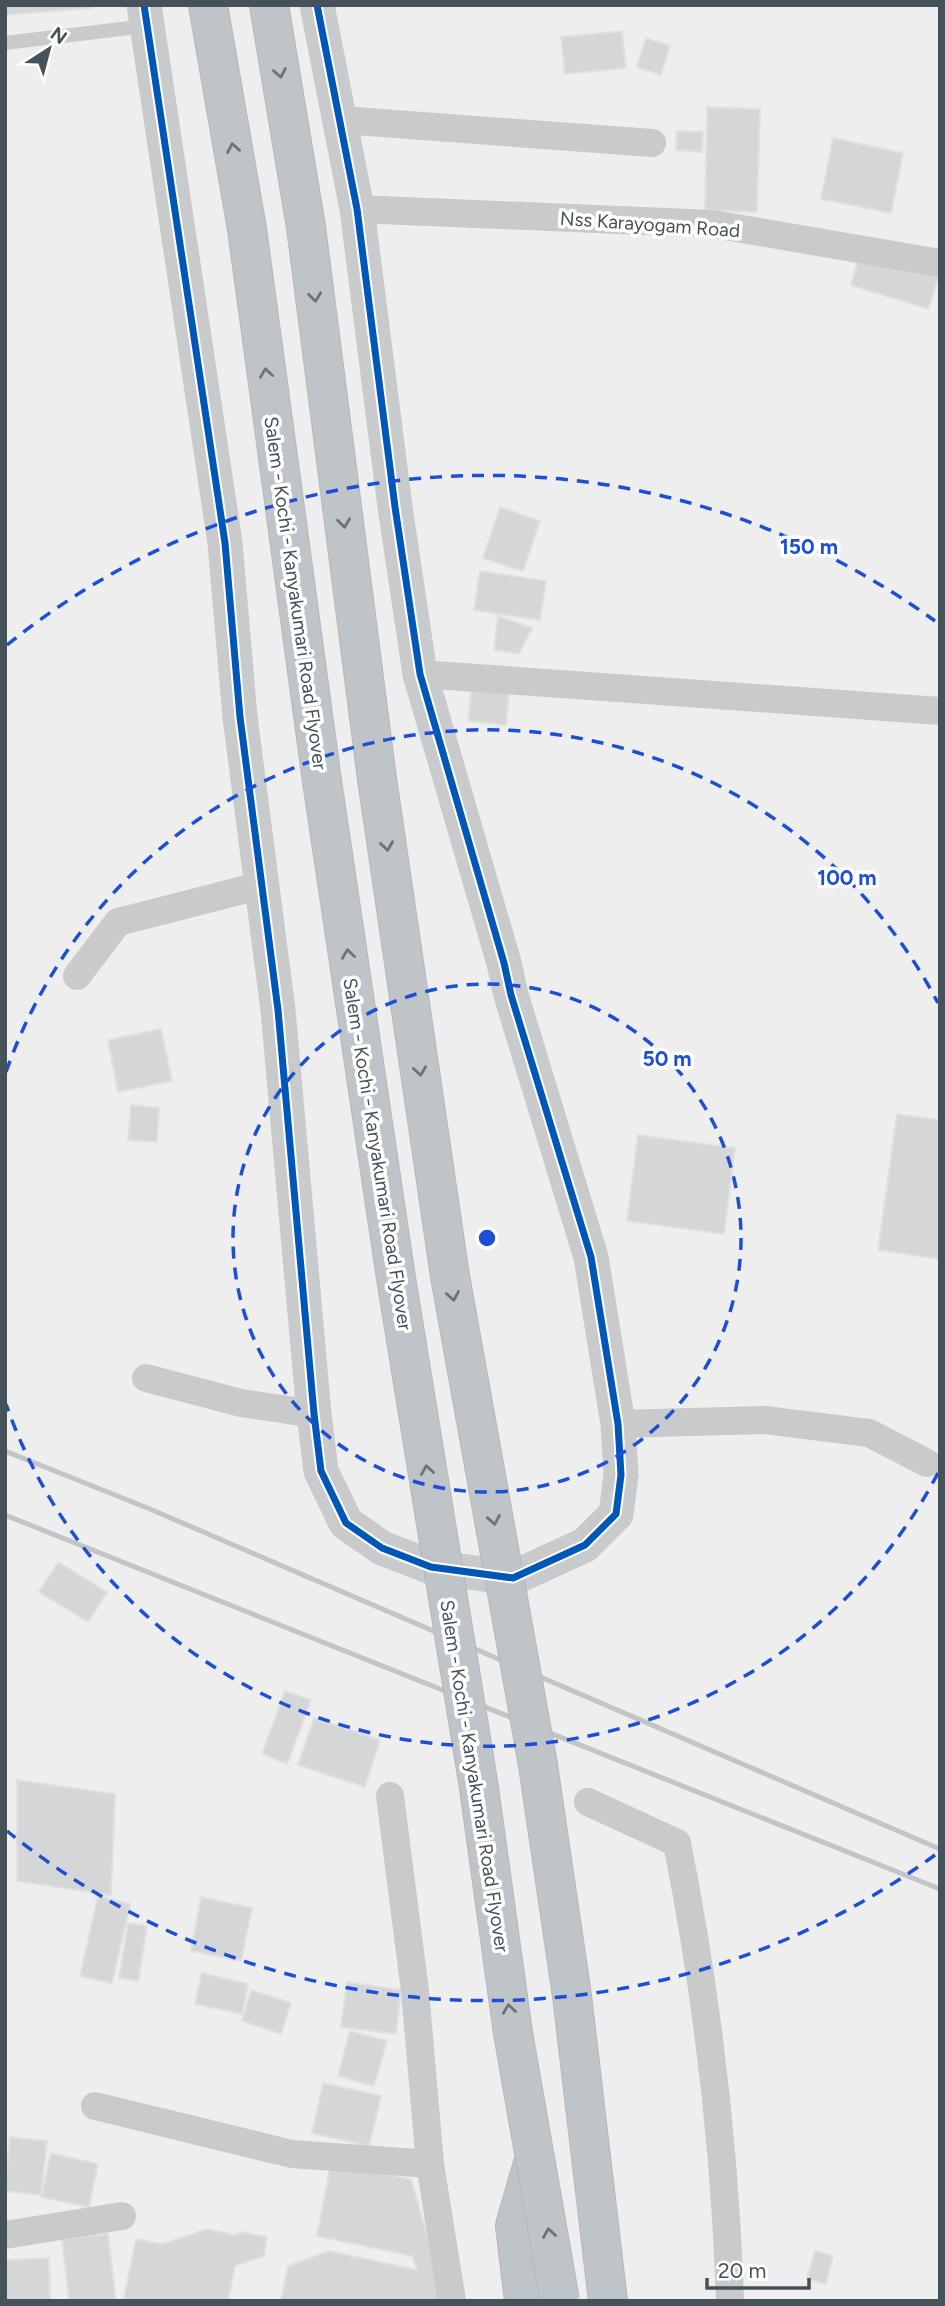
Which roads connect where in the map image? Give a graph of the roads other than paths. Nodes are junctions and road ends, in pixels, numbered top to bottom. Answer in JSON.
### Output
{"nodes":[{"id":1,"x":208,"y":5,"type":"edge"},
{"id":2,"x":269,"y":5,"type":"edge"},
{"id":3,"x":317,"y":5,"type":"edge"},
{"id":4,"x":146,"y":16,"type":"edge"},
{"id":5,"x":5,"y":43,"type":"edge"},
{"id":6,"x":341,"y":120,"type":"junction"},
{"id":7,"x":652,"y":143,"type":"dead end"},
{"id":8,"x":357,"y":209,"type":"junction"},
{"id":9,"x":940,"y":262,"type":"edge"},
{"id":10,"x":420,"y":674,"type":"junction"},
{"id":11,"x":940,"y":711,"type":"edge"},
{"id":12,"x":263,"y":885,"type":"junction"},
{"id":13,"x":77,"y":976,"type":"dead end"},
{"id":14,"x":146,"y":1378,"type":"dead end"},
{"id":15,"x":314,"y":1414,"type":"junction"},
{"id":16,"x":618,"y":1424,"type":"junction"},
{"id":17,"x":927,"y":1463,"type":"dead end"},
{"id":18,"x":390,"y":1796,"type":"dead end"},
{"id":19,"x":587,"y":1802,"type":"dead end"},
{"id":20,"x":94,"y":2106,"type":"dead end"},
{"id":21,"x":534,"y":2160,"type":"junction"},
{"id":22,"x":430,"y":2164,"type":"junction"},
{"id":23,"x":122,"y":2216,"type":"dead end"},
{"id":24,"x":5,"y":2235,"type":"edge"},
{"id":25,"x":452,"y":2301,"type":"edge"},
{"id":26,"x":524,"y":2301,"type":"edge"},
{"id":27,"x":560,"y":2301,"type":"edge"},
{"id":28,"x":608,"y":2301,"type":"edge"},
{"id":29,"x":730,"y":2301,"type":"edge"}],
"edges":[{"from":21,"to":1,"type":"highway","name":"Salem - Kochi - Kanyakumari Road Flyover","one_way":true,"bridge":true},
{"from":2,"to":28,"type":"highway","one_way":true,"bridge":true},
{"from":3,"to":6,"type":"street"},
{"from":4,"to":5,"type":"lane"},
{"from":4,"to":12,"type":"street"},
{"from":6,"to":7,"type":"street"},
{"from":6,"to":8,"type":"street"},
{"from":8,"to":9,"type":"street","name":"Nss Karayogam Road"},
{"from":8,"to":10,"type":"street"},
{"from":10,"to":11,"type":"street"},
{"from":10,"to":16,"type":"street"},
{"from":12,"to":13,"type":"street"},
{"from":12,"to":15,"type":"street"},
{"from":14,"to":15,"type":"street"},
{"from":15,"to":16,"type":"street"},
{"from":16,"to":17,"type":"street"},
{"from":18,"to":22,"type":"street"},
{"from":19,"to":29,"type":"street"},
{"from":20,"to":22,"type":"street"},
{"from":21,"to":26,"type":"highway"},
{"from":27,"to":21,"type":"highway","name":"Salem - Kochi - Kanyakumari Road Flyover","one_way":true,"bridge":true},
{"from":22,"to":25,"type":"street"},
{"from":23,"to":24,"type":"street"}]}
